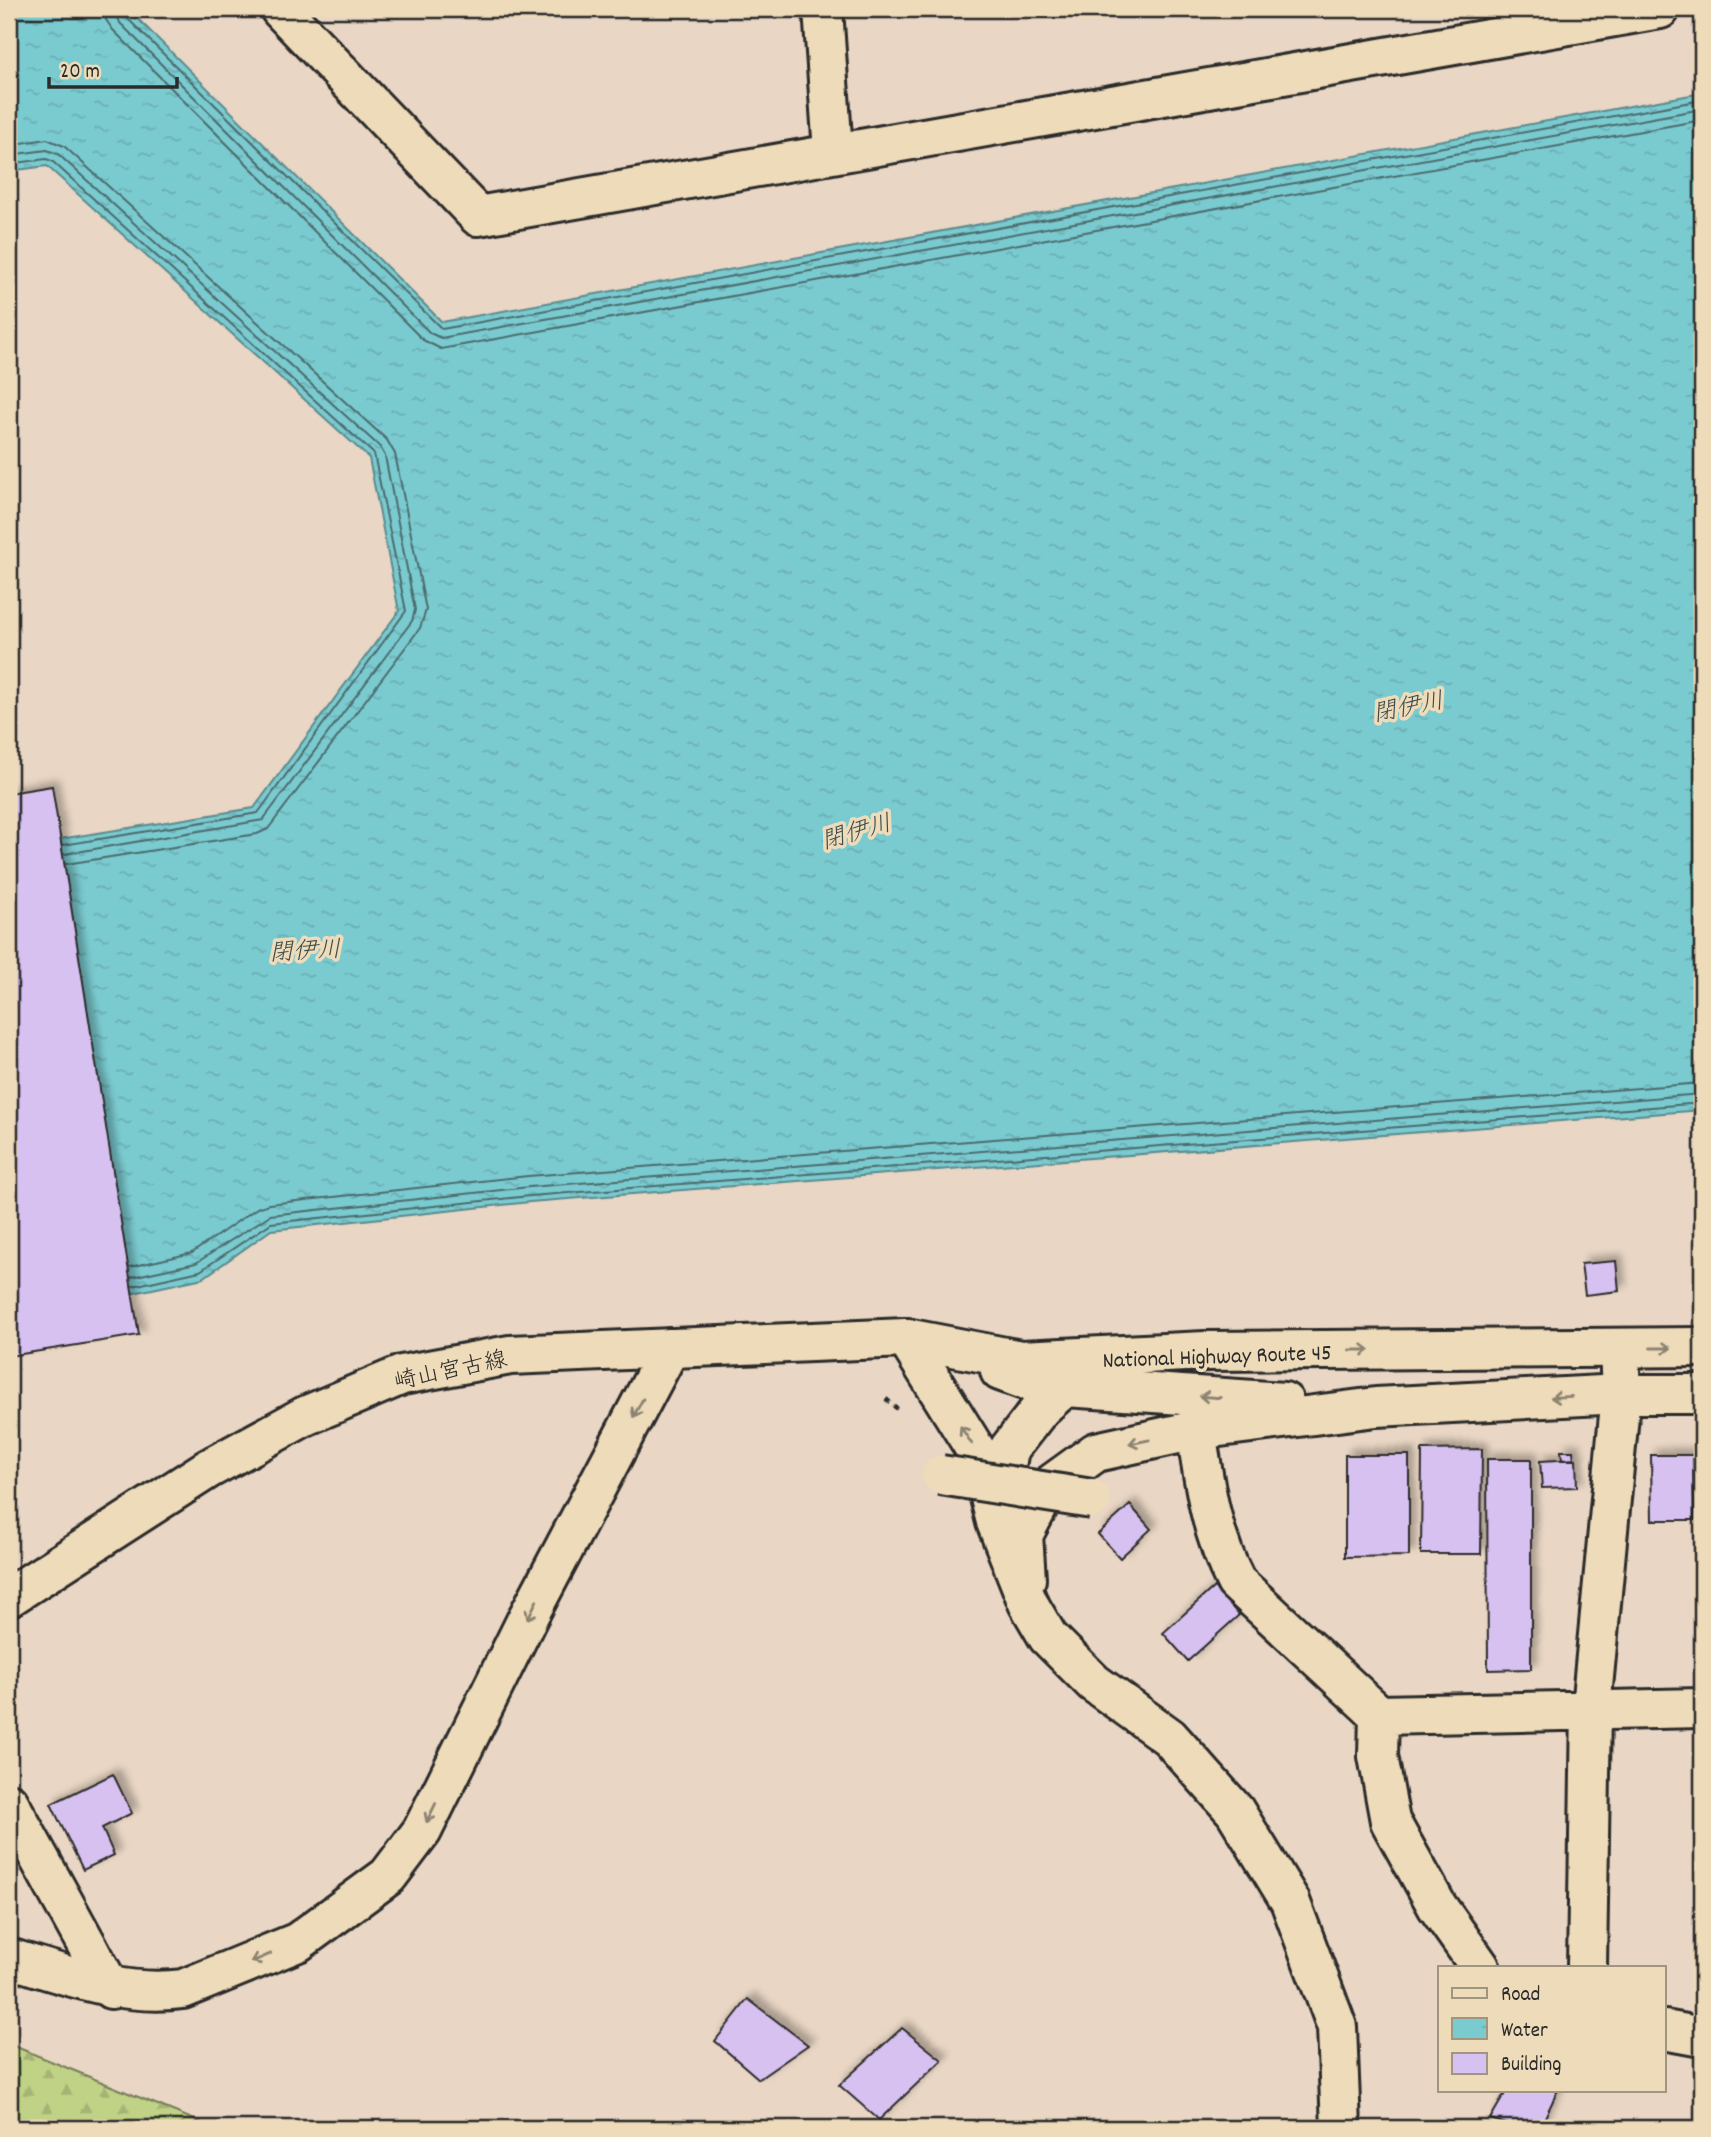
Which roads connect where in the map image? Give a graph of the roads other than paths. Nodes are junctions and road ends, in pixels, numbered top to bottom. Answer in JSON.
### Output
{"nodes":[{"id":1,"x":280,"y":9,"type":"edge"},
{"id":2,"x":822,"y":9,"type":"edge"},
{"id":3,"x":1649,"y":10,"type":"edge"},
{"id":4,"x":833,"y":152,"type":"junction"},
{"id":5,"x":906,"y":1338,"type":"junction"},
{"id":6,"x":670,"y":1348,"type":"junction"},
{"id":7,"x":1619,"y":1348,"type":"junction"},
{"id":8,"x":1702,"y":1348,"type":"edge"},
{"id":9,"x":1096,"y":1356,"type":"junction"},
{"id":10,"x":1040,"y":1384,"type":"junction"},
{"id":11,"x":1621,"y":1394,"type":"junction"},
{"id":12,"x":1702,"y":1394,"type":"edge"},
{"id":13,"x":1376,"y":1408,"type":"junction"},
{"id":14,"x":1196,"y":1430,"type":"junction"},
{"id":15,"x":942,"y":1475,"type":"dead end"},
{"id":16,"x":1049,"y":1486,"type":"junction"},
{"id":17,"x":1092,"y":1499,"type":"dead end"},
{"id":18,"x":996,"y":1522,"type":"junction"},
{"id":19,"x":9,"y":1597,"type":"edge"},
{"id":20,"x":1028,"y":1602,"type":"junction"},
{"id":21,"x":1591,"y":1708,"type":"junction"},
{"id":22,"x":1702,"y":1708,"type":"edge"},
{"id":23,"x":1379,"y":1716,"type":"junction"},
{"id":24,"x":9,"y":1803,"type":"edge"},
{"id":25,"x":9,"y":1958,"type":"edge"},
{"id":26,"x":1479,"y":1966,"type":"edge"},
{"id":27,"x":1587,"y":1966,"type":"edge"},
{"id":28,"x":111,"y":1989,"type":"junction"},
{"id":29,"x":1666,"y":2031,"type":"edge"},
{"id":30,"x":1702,"y":2037,"type":"edge"},
{"id":31,"x":1341,"y":2128,"type":"edge"}],
"edges":[{"from":1,"to":4,"type":"main road"},
{"from":2,"to":4,"type":"main road"},
{"from":3,"to":4,"type":"main road"},
{"from":5,"to":6,"type":"main road","name":"崎山宮古線"},
{"from":5,"to":10,"type":"main road","name":"崎山宮古線"},
{"from":18,"to":5,"type":"main road","one_way":true},
{"from":6,"to":19,"type":"main road","name":"崎山宮古線"},
{"from":6,"to":28,"type":"main road","one_way":true},
{"from":7,"to":8,"type":"main road","name":"National Highway Route 45","one_way":true},
{"from":9,"to":7,"type":"main road","name":"National Highway Route 45","one_way":true},
{"from":7,"to":11,"type":"main road"},
{"from":9,"to":10,"type":"main road"},
{"from":9,"to":10,"type":"main road","name":"National Highway Route 45"},
{"from":13,"to":10,"type":"main road","one_way":true},
{"from":10,"to":16,"type":"main road"},
{"from":10,"to":18,"type":"main road","name":"National Highway Route 45"},
{"from":11,"to":12,"type":"main road"},
{"from":11,"to":13,"type":"main road","one_way":true},
{"from":11,"to":21,"type":"main road"},
{"from":13,"to":14,"type":"main road"},
{"from":14,"to":16,"type":"main road","one_way":true},
{"from":14,"to":23,"type":"main road"},
{"from":15,"to":17,"type":"main road","bridge":true},
{"from":16,"to":20,"type":"main road"},
{"from":18,"to":20,"type":"main road"},
{"from":20,"to":31,"type":"main road"},
{"from":21,"to":22,"type":"main road"},
{"from":21,"to":23,"type":"main road"},
{"from":21,"to":27,"type":"main road"},
{"from":23,"to":26,"type":"main road"},
{"from":24,"to":28,"type":"main road"},
{"from":25,"to":28,"type":"main road"},
{"from":29,"to":30,"type":"main road"}]}
